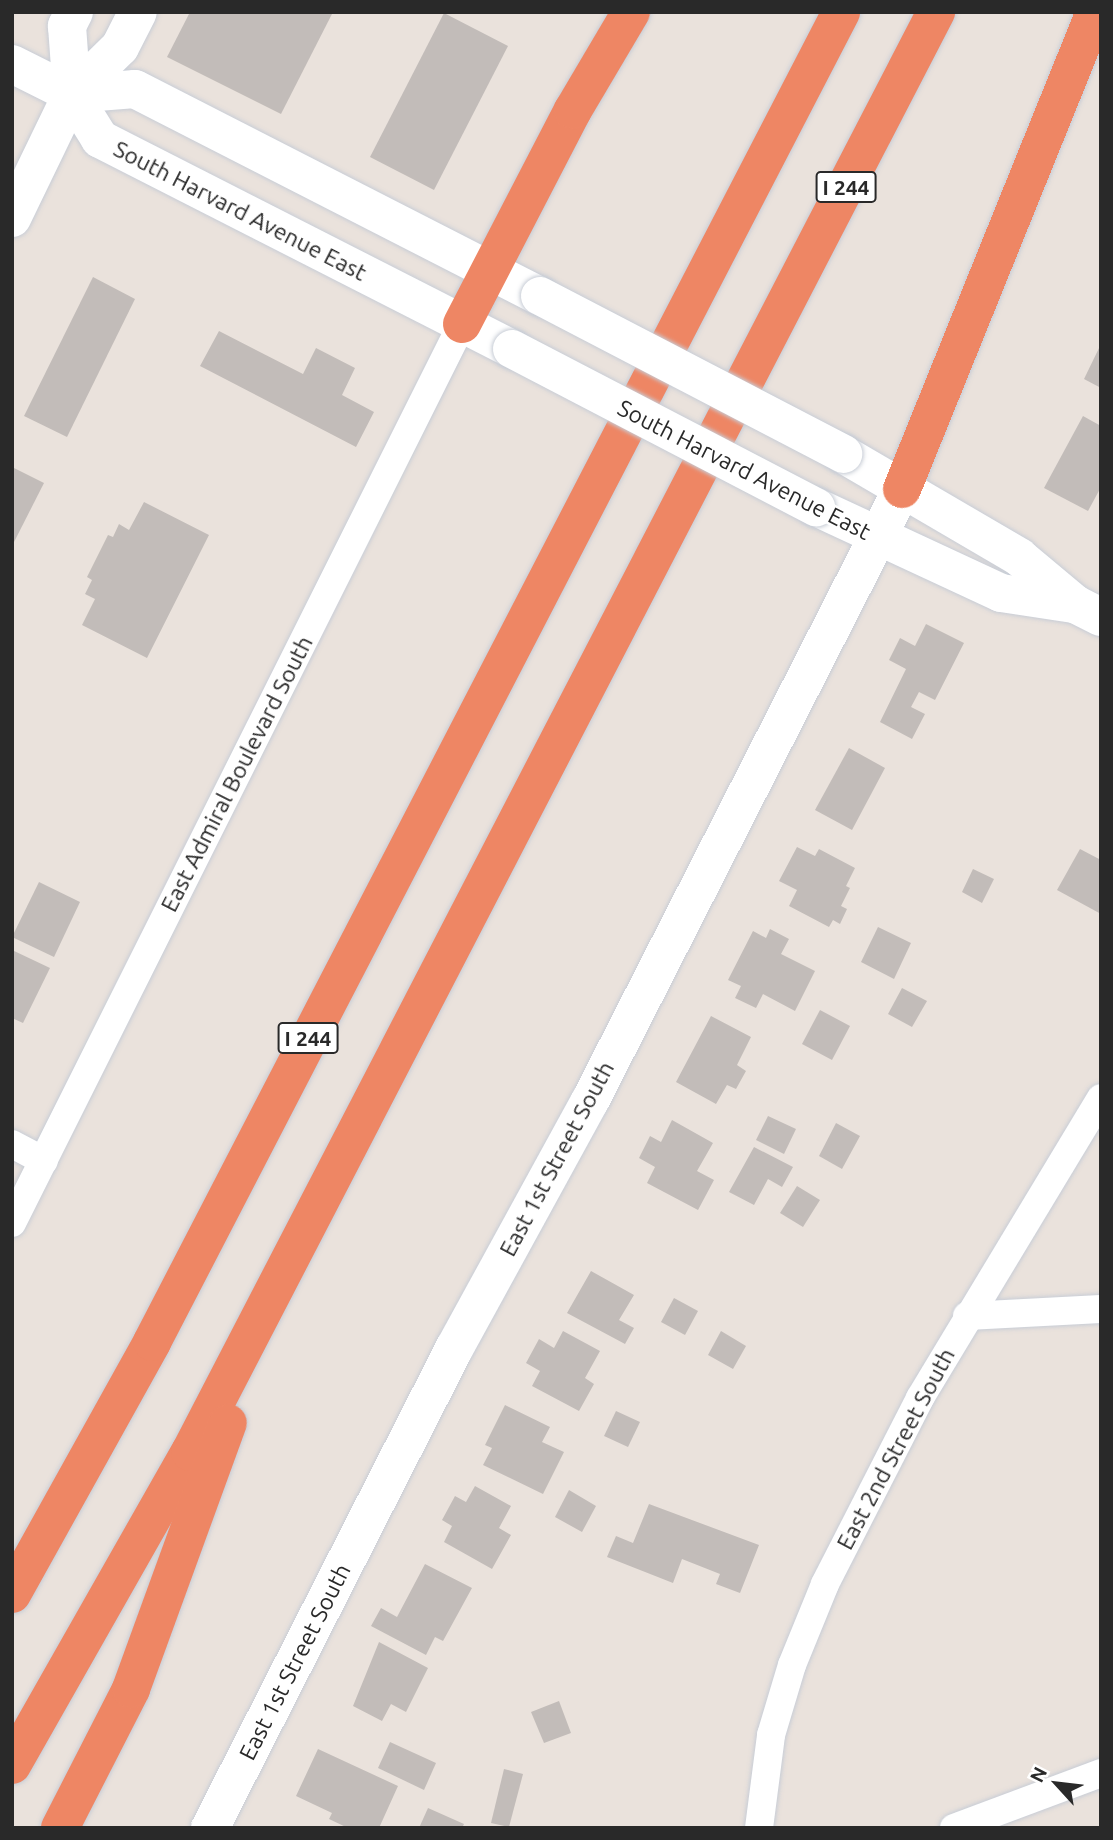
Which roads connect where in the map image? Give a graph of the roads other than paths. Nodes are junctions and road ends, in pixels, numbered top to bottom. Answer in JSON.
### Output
{"nodes":[{"id":1,"x":74,"y":12,"type":"edge"},
{"id":2,"x":138,"y":12,"type":"edge"},
{"id":3,"x":631,"y":12,"type":"edge"},
{"id":4,"x":841,"y":12,"type":"edge"},
{"id":5,"x":936,"y":12,"type":"edge"},
{"id":6,"x":1095,"y":12,"type":"edge"},
{"id":7,"x":12,"y":64,"type":"edge"},
{"id":8,"x":72,"y":94,"type":"junction"},
{"id":9,"x":12,"y":218,"type":"edge"},
{"id":10,"x":489,"y":270,"type":"junction"},
{"id":11,"x":461,"y":324,"type":"junction"},
{"id":12,"x":902,"y":489,"type":"junction"},
{"id":13,"x":877,"y":538,"type":"junction"},
{"id":14,"x":1088,"y":610,"type":"edge"},
{"id":15,"x":1101,"y":1098,"type":"edge"},
{"id":16,"x":12,"y":1144,"type":"edge"},
{"id":17,"x":44,"y":1161,"type":"junction"},
{"id":18,"x":12,"y":1223,"type":"edge"},
{"id":19,"x":281,"y":1276,"type":"junction"},
{"id":20,"x":1101,"y":1309,"type":"edge"},
{"id":21,"x":967,"y":1316,"type":"junction"},
{"id":22,"x":12,"y":1594,"type":"edge"},
{"id":23,"x":12,"y":1765,"type":"edge"},
{"id":24,"x":1101,"y":1773,"type":"edge"},
{"id":25,"x":60,"y":1828,"type":"edge"},
{"id":26,"x":210,"y":1828,"type":"edge"},
{"id":27,"x":759,"y":1828,"type":"edge"},
{"id":28,"x":954,"y":1828,"type":"edge"}],
"edges":[{"from":1,"to":8,"type":"main road"},
{"from":2,"to":8,"type":"main road"},
{"from":3,"to":10,"type":"highway"},
{"from":4,"to":22,"type":"highway","number":"I 244"},
{"from":5,"to":19,"type":"highway","number":"I 244"},
{"from":6,"to":12,"type":"highway"},
{"from":7,"to":8,"type":"main road"},
{"from":8,"to":9,"type":"main road"},
{"from":8,"to":10,"type":"main road","name":"South Harvard Avenue East"},
{"from":8,"to":11,"type":"main road","name":"South Harvard Avenue East"},
{"from":10,"to":11,"type":"highway"},
{"from":10,"to":12,"type":"main road","name":"South Harvard Avenue East","bridge":true},
{"from":11,"to":13,"type":"main road","name":"South Harvard Avenue East","bridge":true},
{"from":11,"to":17,"type":"street","name":"East Admiral Boulevard South"},
{"from":12,"to":13,"type":"main road","name":"East 1st Street South"},
{"from":12,"to":14,"type":"main road","name":"South Harvard Avenue East"},
{"from":13,"to":14,"type":"main road","name":"South Harvard Avenue East"},
{"from":13,"to":26,"type":"main road","name":"East 1st Street South"},
{"from":15,"to":21,"type":"street","name":"East 2nd Street South"},
{"from":16,"to":17,"type":"street"},
{"from":17,"to":18,"type":"street","name":"East Admiral Boulevard South"},
{"from":19,"to":23,"type":"highway","number":"I 244"},
{"from":19,"to":25,"type":"highway"},
{"from":20,"to":21,"type":"street"},
{"from":21,"to":27,"type":"street","name":"East 2nd Street South"},
{"from":24,"to":28,"type":"street"}]}
